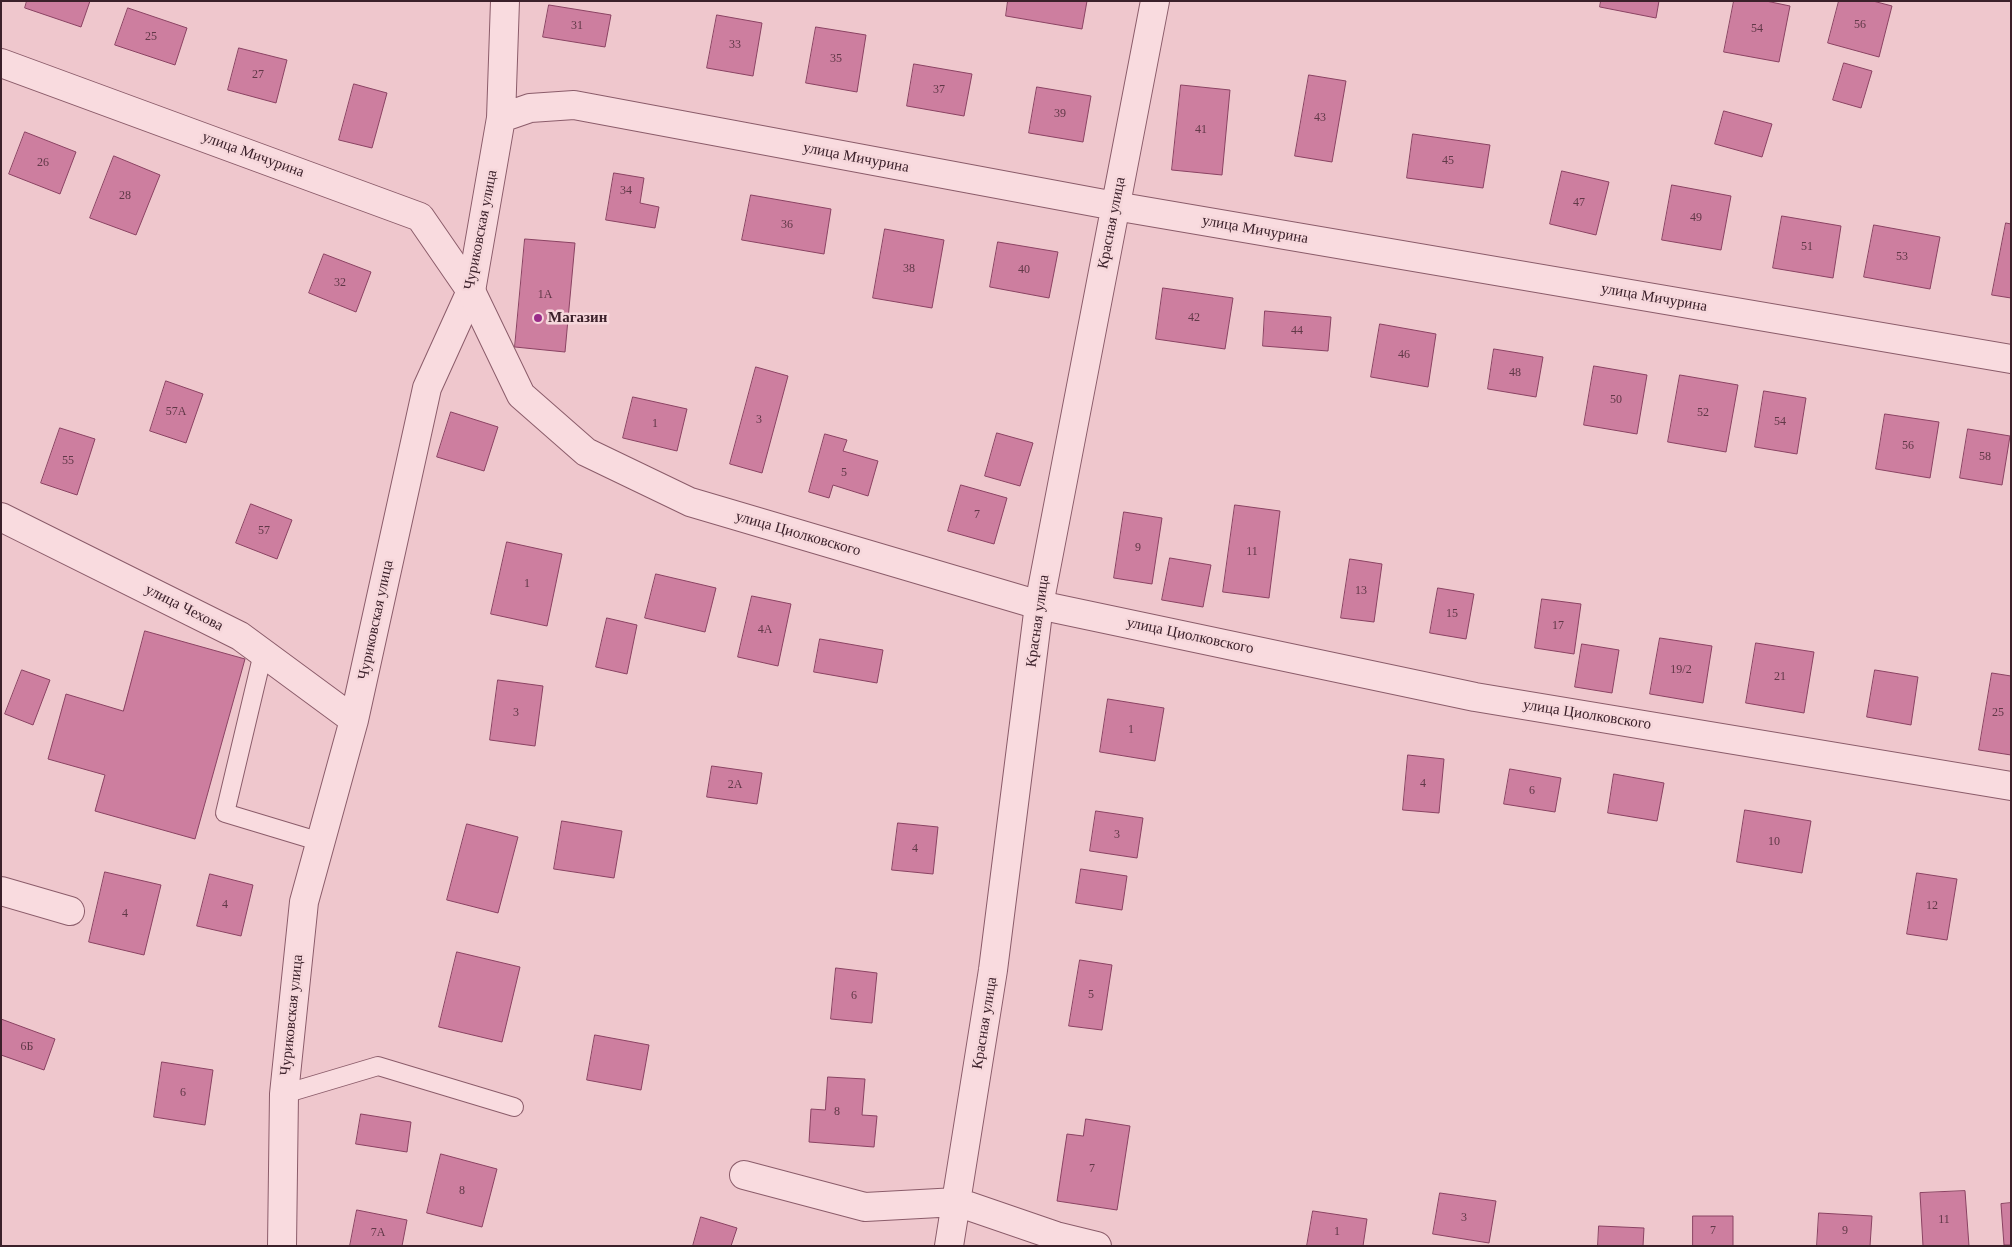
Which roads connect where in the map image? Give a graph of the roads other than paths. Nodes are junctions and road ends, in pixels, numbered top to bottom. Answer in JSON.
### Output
{"nodes":[{"id":1,"x":506,"y":1,"type":"edge"},
{"id":2,"x":1155,"y":1,"type":"edge"},
{"id":3,"x":1,"y":63,"type":"edge"},
{"id":4,"x":501,"y":118,"type":"junction"},
{"id":5,"x":1115,"y":206,"type":"junction"},
{"id":6,"x":470,"y":291,"type":"junction"},
{"id":7,"x":2011,"y":359,"type":"edge"},
{"id":8,"x":1,"y":517,"type":"edge"},
{"id":9,"x":1040,"y":604,"type":"junction"},
{"id":10,"x":263,"y":652,"type":"junction"},
{"id":11,"x":354,"y":720,"type":"junction"},
{"id":12,"x":2011,"y":786,"type":"edge"},
{"id":13,"x":321,"y":842,"type":"junction"},
{"id":14,"x":1,"y":891,"type":"edge"},
{"id":15,"x":70,"y":911,"type":"dead end"},
{"id":16,"x":284,"y":1094,"type":"junction"},
{"id":17,"x":514,"y":1107,"type":"dead end"},
{"id":18,"x":744,"y":1175,"type":"dead end"},
{"id":19,"x":957,"y":1202,"type":"junction"},
{"id":20,"x":282,"y":1246,"type":"edge"},
{"id":21,"x":949,"y":1246,"type":"edge"},
{"id":22,"x":1097,"y":1246,"type":"edge"}],
"edges":[{"from":1,"to":4,"type":"street","name":"Чуриковская улица"},
{"from":2,"to":5,"type":"street","name":"Красная улица"},
{"from":3,"to":6,"type":"street","name":"улица Мичурина"},
{"from":4,"to":5,"type":"street","name":"улица Мичурина"},
{"from":4,"to":6,"type":"street","name":"Чуриковская улица"},
{"from":5,"to":7,"type":"street","name":"улица Мичурина"},
{"from":5,"to":9,"type":"street","name":"Красная улица"},
{"from":6,"to":9,"type":"street","name":"улица Циолковского"},
{"from":6,"to":11,"type":"street","name":"Чуриковская улица"},
{"from":8,"to":10,"type":"street","name":"улица Чехова"},
{"from":9,"to":12,"type":"street","name":"улица Циолковского"},
{"from":9,"to":19,"type":"street","name":"Красная улица"},
{"from":10,"to":11,"type":"street","name":"улица Чехова"},
{"from":10,"to":13,"type":"lane"},
{"from":11,"to":13,"type":"street","name":"Чуриковская улица"},
{"from":13,"to":16,"type":"street","name":"Чуриковская улица"},
{"from":14,"to":15,"type":"street"},
{"from":16,"to":17,"type":"lane"},
{"from":16,"to":20,"type":"street","name":"Чуриковская улица"},
{"from":18,"to":19,"type":"street"},
{"from":19,"to":21,"type":"street","name":"Красная улица"},
{"from":19,"to":22,"type":"street"}]}
